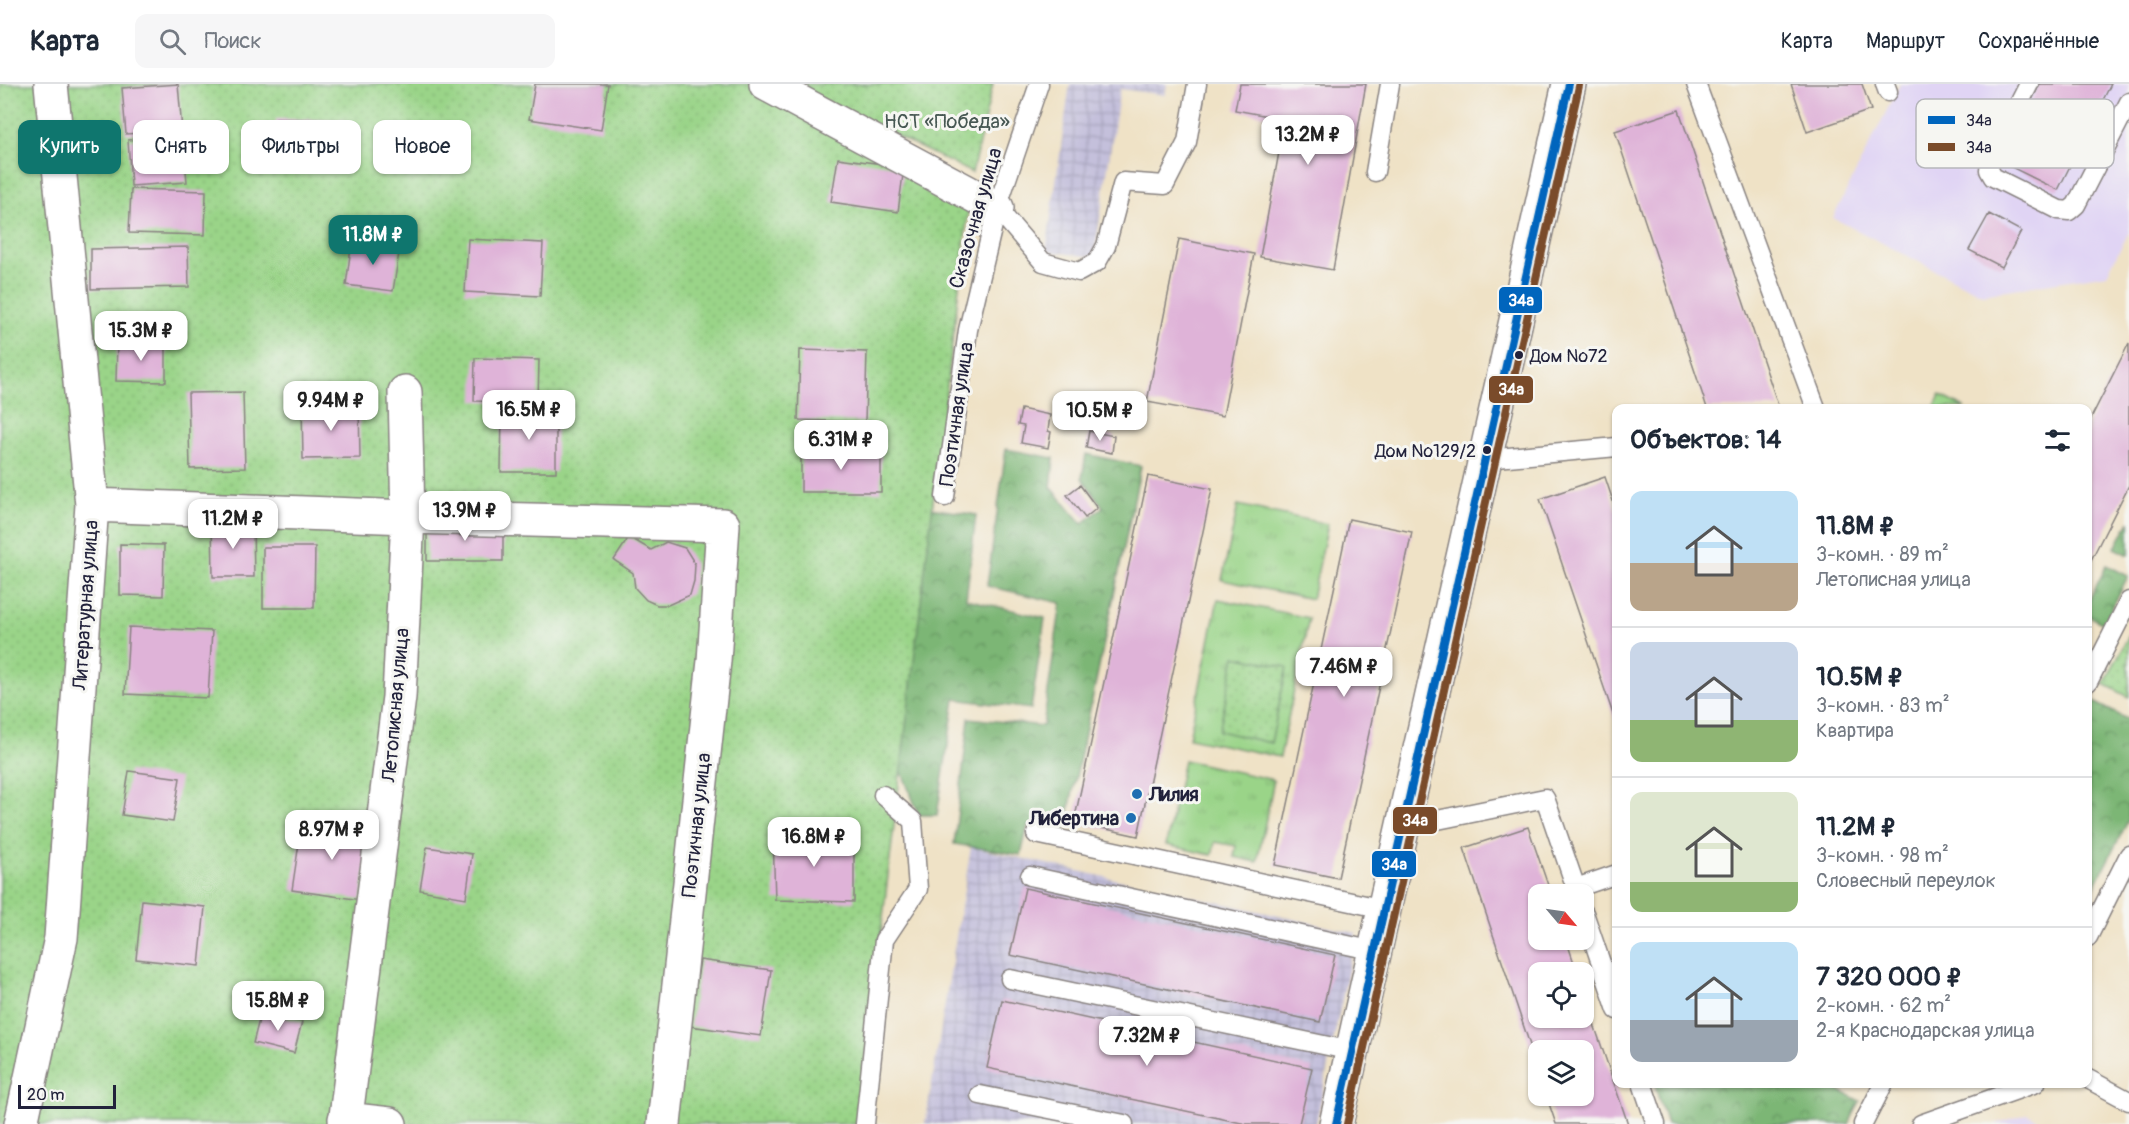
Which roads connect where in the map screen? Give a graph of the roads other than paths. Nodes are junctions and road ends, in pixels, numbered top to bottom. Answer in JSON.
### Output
{"nodes":[{"id":1,"x":51,"y":84,"type":"edge"},
{"id":2,"x":766,"y":84,"type":"edge"},
{"id":3,"x":1039,"y":84,"type":"edge"},
{"id":4,"x":1197,"y":84,"type":"edge"},
{"id":5,"x":1390,"y":84,"type":"edge"},
{"id":6,"x":1569,"y":84,"type":"edge"},
{"id":7,"x":1696,"y":84,"type":"edge"},
{"id":8,"x":2029,"y":84,"type":"edge"},
{"id":9,"x":2021,"y":99,"type":"edge"},
{"id":10,"x":2129,"y":102,"type":"edge"},
{"id":11,"x":2114,"y":131,"type":"edge"},
{"id":12,"x":1989,"y":168,"type":"edge"},
{"id":13,"x":2095,"y":168,"type":"edge"},
{"id":14,"x":1375,"y":172,"type":"dead end"},
{"id":15,"x":997,"y":208,"type":"junction"},
{"id":16,"x":968,"y":330,"type":"joint"},
{"id":17,"x":405,"y":392,"type":"dead end"},
{"id":18,"x":1815,"y":404,"type":"edge"},
{"id":19,"x":1612,"y":447,"type":"edge"},
{"id":20,"x":1486,"y":459,"type":"junction"},
{"id":21,"x":945,"y":497,"type":"dead end"},
{"id":22,"x":92,"y":505,"type":"junction"},
{"id":23,"x":408,"y":517,"type":"junction"},
{"id":24,"x":2129,"y":601,"type":"edge"},
{"id":25,"x":2092,"y":674,"type":"edge"},
{"id":26,"x":884,"y":795,"type":"dead end"},
{"id":27,"x":1403,"y":827,"type":"junction"},
{"id":28,"x":1036,"y":834,"type":"dead end"},
{"id":29,"x":2129,"y":855,"type":"edge"},
{"id":30,"x":1030,"y":876,"type":"dead end"},
{"id":31,"x":1612,"y":876,"type":"edge"},
{"id":32,"x":1575,"y":884,"type":"edge"},
{"id":33,"x":1593,"y":884,"type":"edge"},
{"id":34,"x":1384,"y":909,"type":"junction"},
{"id":35,"x":2092,"y":929,"type":"edge"},
{"id":36,"x":1594,"y":942,"type":"edge"},
{"id":37,"x":1374,"y":951,"type":"junction"},
{"id":38,"x":1010,"y":979,"type":"dead end"},
{"id":39,"x":1612,"y":995,"type":"edge"},
{"id":40,"x":1352,"y":1051,"type":"junction"},
{"id":41,"x":2092,"y":1082,"type":"edge"},
{"id":42,"x":1644,"y":1088,"type":"edge"},
{"id":43,"x":1881,"y":1088,"type":"edge"},
{"id":44,"x":2022,"y":1088,"type":"edge"},
{"id":45,"x":980,"y":1095,"type":"dead end"},
{"id":46,"x":2129,"y":1101,"type":"edge"},
{"id":47,"x":345,"y":1121,"type":"edge"},
{"id":48,"x":21,"y":1124,"type":"edge"},
{"id":49,"x":390,"y":1124,"type":"edge"},
{"id":50,"x":664,"y":1124,"type":"edge"},
{"id":51,"x":865,"y":1124,"type":"edge"},
{"id":52,"x":1124,"y":1124,"type":"edge"},
{"id":53,"x":1336,"y":1124,"type":"edge"},
{"id":54,"x":1656,"y":1124,"type":"edge"},
{"id":55,"x":1863,"y":1124,"type":"edge"},
{"id":56,"x":1921,"y":1124,"type":"edge"}],
"edges":[{"from":1,"to":22,"type":"street","name":"Литературная улица"},
{"from":2,"to":15,"type":"street"},
{"from":3,"to":15,"type":"lane","name":"Сказочная улица"},
{"from":4,"to":15,"type":"lane"},
{"from":5,"to":14,"type":"lane"},
{"from":6,"to":20,"type":"street"},
{"from":7,"to":18,"type":"lane"},
{"from":8,"to":9,"type":"lane"},
{"from":10,"to":11,"type":"lane"},
{"from":12,"to":13,"type":"lane"},
{"from":15,"to":16,"type":"lane","name":"Сказочная улица"},
{"from":16,"to":21,"type":"lane","name":"Поэтичная улица"},
{"from":17,"to":23,"type":"street","name":"Летописная улица"},
{"from":19,"to":20,"type":"lane"},
{"from":20,"to":27,"type":"street"},
{"from":22,"to":23,"type":"street"},
{"from":22,"to":48,"type":"street","name":"Литературная улица"},
{"from":23,"to":47,"type":"street","name":"Летописная улица"},
{"from":23,"to":50,"type":"street","name":"Поэтичная улица"},
{"from":24,"to":25,"type":"lane"},
{"from":26,"to":51,"type":"lane"},
{"from":27,"to":32,"type":"lane"},
{"from":27,"to":34,"type":"street"},
{"from":28,"to":34,"type":"lane"},
{"from":29,"to":35,"type":"lane"},
{"from":30,"to":37,"type":"lane"},
{"from":31,"to":33,"type":"lane"},
{"from":34,"to":37,"type":"street"},
{"from":36,"to":39,"type":"lane"},
{"from":37,"to":40,"type":"street"},
{"from":38,"to":40,"type":"lane"},
{"from":40,"to":53,"type":"street"},
{"from":41,"to":46,"type":"lane"},
{"from":42,"to":54,"type":"lane"},
{"from":43,"to":55,"type":"lane"},
{"from":44,"to":56,"type":"lane"},
{"from":45,"to":52,"type":"lane"},
{"from":47,"to":49,"type":"street"}]}
